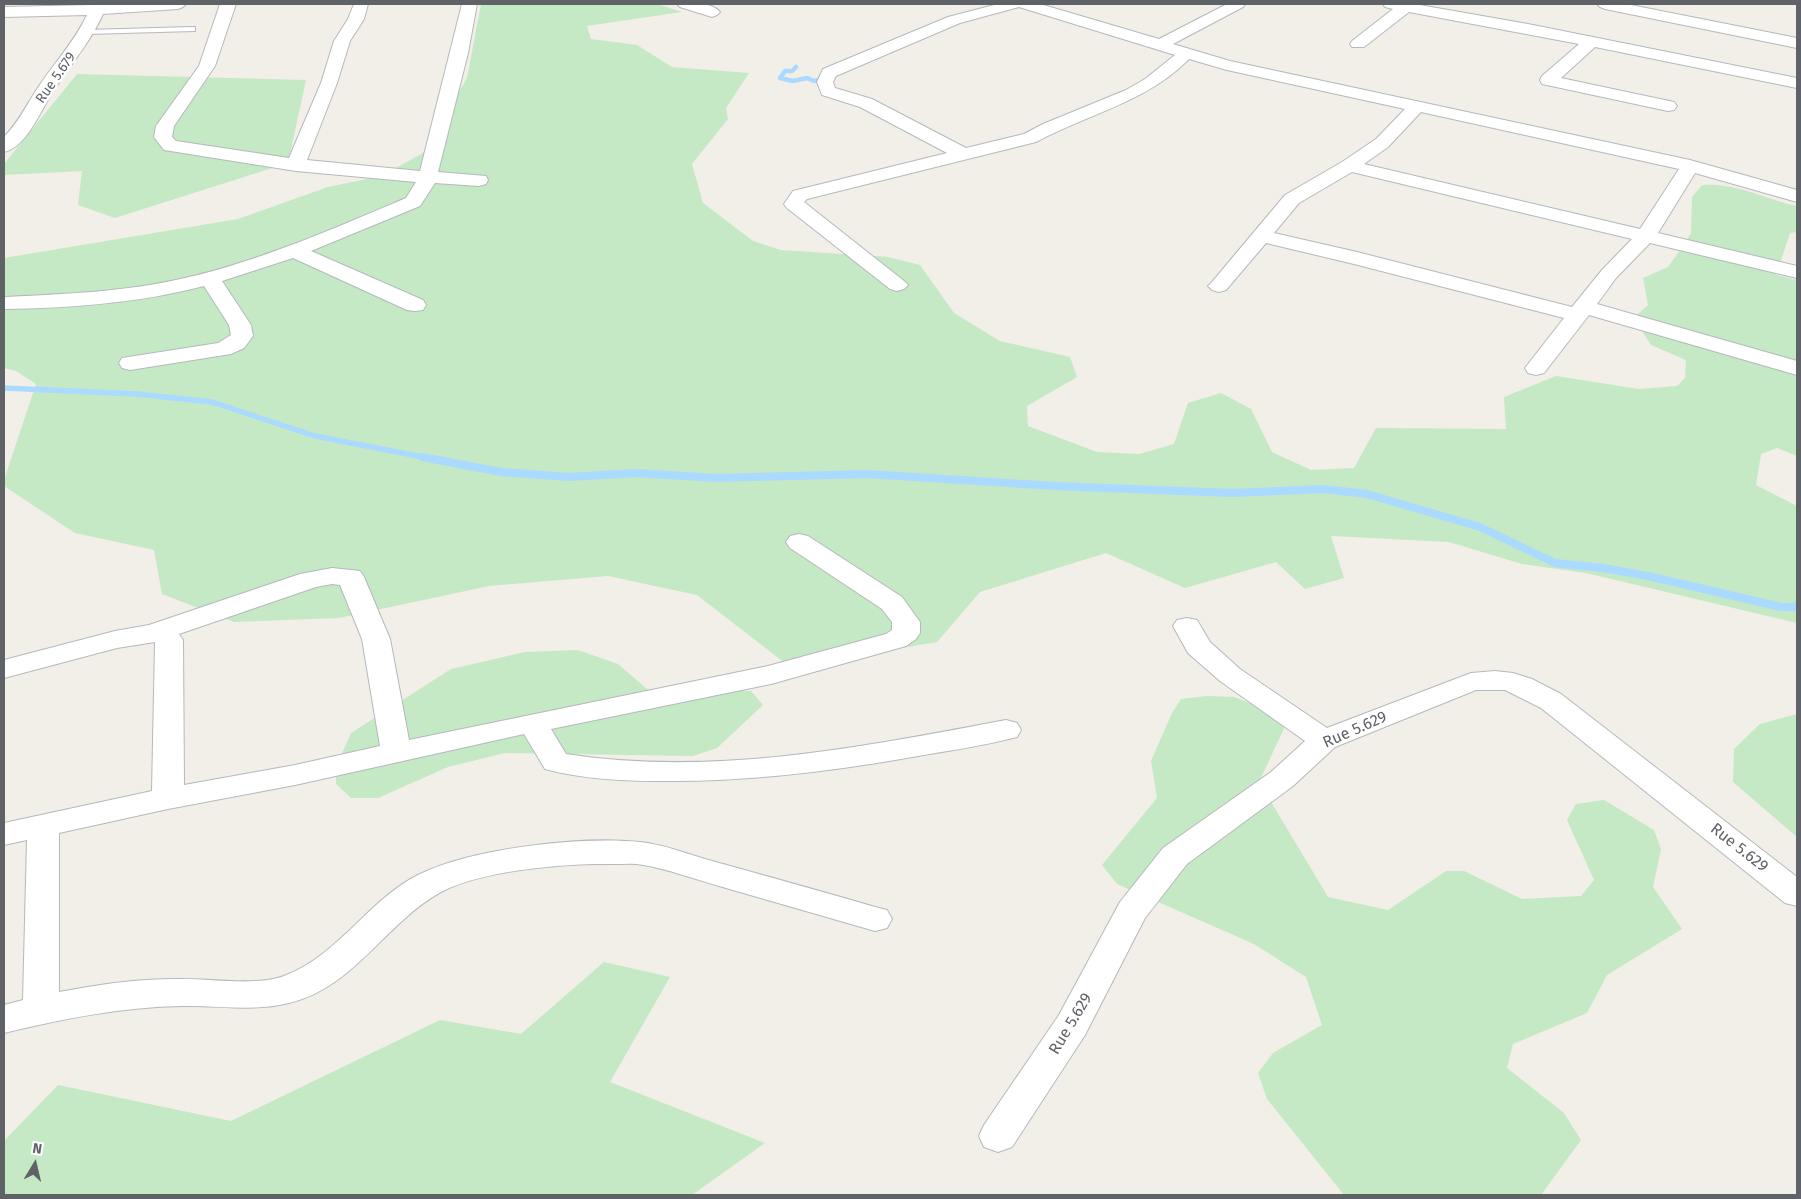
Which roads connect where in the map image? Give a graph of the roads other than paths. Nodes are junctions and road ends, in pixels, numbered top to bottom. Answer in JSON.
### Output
{"nodes":[{"id":1,"x":178,"y":4,"type":"edge"},
{"id":2,"x":228,"y":4,"type":"edge"},
{"id":3,"x":361,"y":4,"type":"edge"},
{"id":4,"x":470,"y":4,"type":"edge"},
{"id":5,"x":685,"y":4,"type":"edge"},
{"id":6,"x":1015,"y":4,"type":"edge"},
{"id":7,"x":1024,"y":4,"type":"edge"},
{"id":8,"x":1238,"y":4,"type":"edge"},
{"id":9,"x":1390,"y":4,"type":"edge"},
{"id":10,"x":1605,"y":4,"type":"edge"},
{"id":11,"x":98,"y":7,"type":"edge"},
{"id":12,"x":1406,"y":7,"type":"junction"},
{"id":13,"x":1706,"y":9,"type":"dead end"},
{"id":14,"x":4,"y":12,"type":"edge"},
{"id":15,"x":712,"y":12,"type":"dead end"},
{"id":16,"x":1694,"y":22,"type":"junction"},
{"id":17,"x":192,"y":29,"type":"dead end"},
{"id":18,"x":87,"y":32,"type":"junction"},
{"id":19,"x":1591,"y":42,"type":"junction"},
{"id":20,"x":1797,"y":43,"type":"edge"},
{"id":21,"x":1160,"y":44,"type":"junction"},
{"id":22,"x":1358,"y":44,"type":"dead end"},
{"id":23,"x":1185,"y":54,"type":"junction"},
{"id":24,"x":1797,"y":83,"type":"edge"},
{"id":25,"x":1668,"y":106,"type":"dead end"},
{"id":26,"x":1416,"y":107,"type":"junction"},
{"id":27,"x":4,"y":126,"type":"edge"},
{"id":28,"x":24,"y":126,"type":"junction"},
{"id":29,"x":4,"y":147,"type":"edge"},
{"id":30,"x":964,"y":155,"type":"junction"},
{"id":31,"x":296,"y":165,"type":"junction"},
{"id":32,"x":1349,"y":166,"type":"junction"},
{"id":33,"x":1690,"y":166,"type":"junction"},
{"id":34,"x":427,"y":177,"type":"junction"},
{"id":35,"x":479,"y":180,"type":"dead end"},
{"id":36,"x":1797,"y":196,"type":"edge"},
{"id":37,"x":1260,"y":236,"type":"junction"},
{"id":38,"x":1646,"y":236,"type":"junction"},
{"id":39,"x":292,"y":250,"type":"junction"},
{"id":40,"x":1797,"y":272,"type":"edge"},
{"id":41,"x":210,"y":278,"type":"junction"},
{"id":42,"x":897,"y":285,"type":"dead end"},
{"id":43,"x":1219,"y":286,"type":"dead end"},
{"id":44,"x":4,"y":303,"type":"edge"},
{"id":45,"x":415,"y":305,"type":"dead end"},
{"id":46,"x":1581,"y":311,"type":"junction"},
{"id":47,"x":130,"y":363,"type":"dead end"},
{"id":48,"x":1536,"y":368,"type":"dead end"},
{"id":49,"x":1797,"y":368,"type":"edge"},
{"id":50,"x":799,"y":542,"type":"dead end"},
{"id":51,"x":1187,"y":626,"type":"dead end"},
{"id":52,"x":154,"y":633,"type":"junction"},
{"id":53,"x":4,"y":669,"type":"edge"},
{"id":54,"x":532,"y":722,"type":"junction"},
{"id":55,"x":1006,"y":730,"type":"dead end"},
{"id":56,"x":1324,"y":740,"type":"junction"},
{"id":57,"x":396,"y":753,"type":"junction"},
{"id":58,"x":168,"y":798,"type":"junction"},
{"id":59,"x":43,"y":825,"type":"junction"},
{"id":60,"x":4,"y":834,"type":"edge"},
{"id":61,"x":1797,"y":894,"type":"edge"},
{"id":62,"x":875,"y":919,"type":"dead end"},
{"id":63,"x":41,"y":1009,"type":"junction"},
{"id":64,"x":4,"y":1019,"type":"edge"},
{"id":65,"x":998,"y":1136,"type":"dead end"}],
"edges":[{"from":1,"to":11,"type":"street"},
{"from":2,"to":31,"type":"street"},
{"from":3,"to":31,"type":"street"},
{"from":4,"to":34,"type":"street"},
{"from":5,"to":15,"type":"street"},
{"from":6,"to":30,"type":"street"},
{"from":7,"to":21,"type":"street"},
{"from":8,"to":21,"type":"street"},
{"from":9,"to":12,"type":"street"},
{"from":10,"to":16,"type":"street"},
{"from":11,"to":14,"type":"street"},
{"from":11,"to":18,"type":"street","name":"Rue 5.679"},
{"from":12,"to":19,"type":"street"},
{"from":12,"to":22,"type":"street"},
{"from":13,"to":16,"type":"street"},
{"from":16,"to":20,"type":"street"},
{"from":17,"to":18,"type":"lane"},
{"from":18,"to":28,"type":"street","name":"Rue 5.679"},
{"from":19,"to":24,"type":"street"},
{"from":19,"to":25,"type":"street"},
{"from":21,"to":23,"type":"street"},
{"from":23,"to":26,"type":"street"},
{"from":23,"to":30,"type":"street"},
{"from":26,"to":32,"type":"street"},
{"from":26,"to":33,"type":"street"},
{"from":27,"to":28,"type":"street"},
{"from":28,"to":29,"type":"street","name":"Rue 5.679"},
{"from":30,"to":42,"type":"street"},
{"from":31,"to":34,"type":"street"},
{"from":32,"to":37,"type":"street"},
{"from":32,"to":38,"type":"street"},
{"from":33,"to":36,"type":"street"},
{"from":33,"to":38,"type":"street"},
{"from":34,"to":35,"type":"street"},
{"from":34,"to":39,"type":"street"},
{"from":37,"to":43,"type":"street"},
{"from":37,"to":46,"type":"street"},
{"from":38,"to":40,"type":"street"},
{"from":38,"to":46,"type":"street"},
{"from":39,"to":41,"type":"street"},
{"from":39,"to":45,"type":"street"},
{"from":41,"to":44,"type":"street"},
{"from":41,"to":47,"type":"street"},
{"from":46,"to":48,"type":"street"},
{"from":46,"to":49,"type":"street"},
{"from":50,"to":54,"type":"street"},
{"from":51,"to":56,"type":"street"},
{"from":52,"to":53,"type":"street"},
{"from":52,"to":57,"type":"street"},
{"from":52,"to":58,"type":"street"},
{"from":54,"to":55,"type":"street"},
{"from":54,"to":57,"type":"street"},
{"from":56,"to":61,"type":"street","name":"Rue 5.629"},
{"from":56,"to":65,"type":"street","name":"Rue 5.629"},
{"from":57,"to":58,"type":"street"},
{"from":58,"to":59,"type":"street"},
{"from":59,"to":60,"type":"street"},
{"from":59,"to":63,"type":"street"},
{"from":62,"to":63,"type":"street"},
{"from":63,"to":64,"type":"street"}]}
